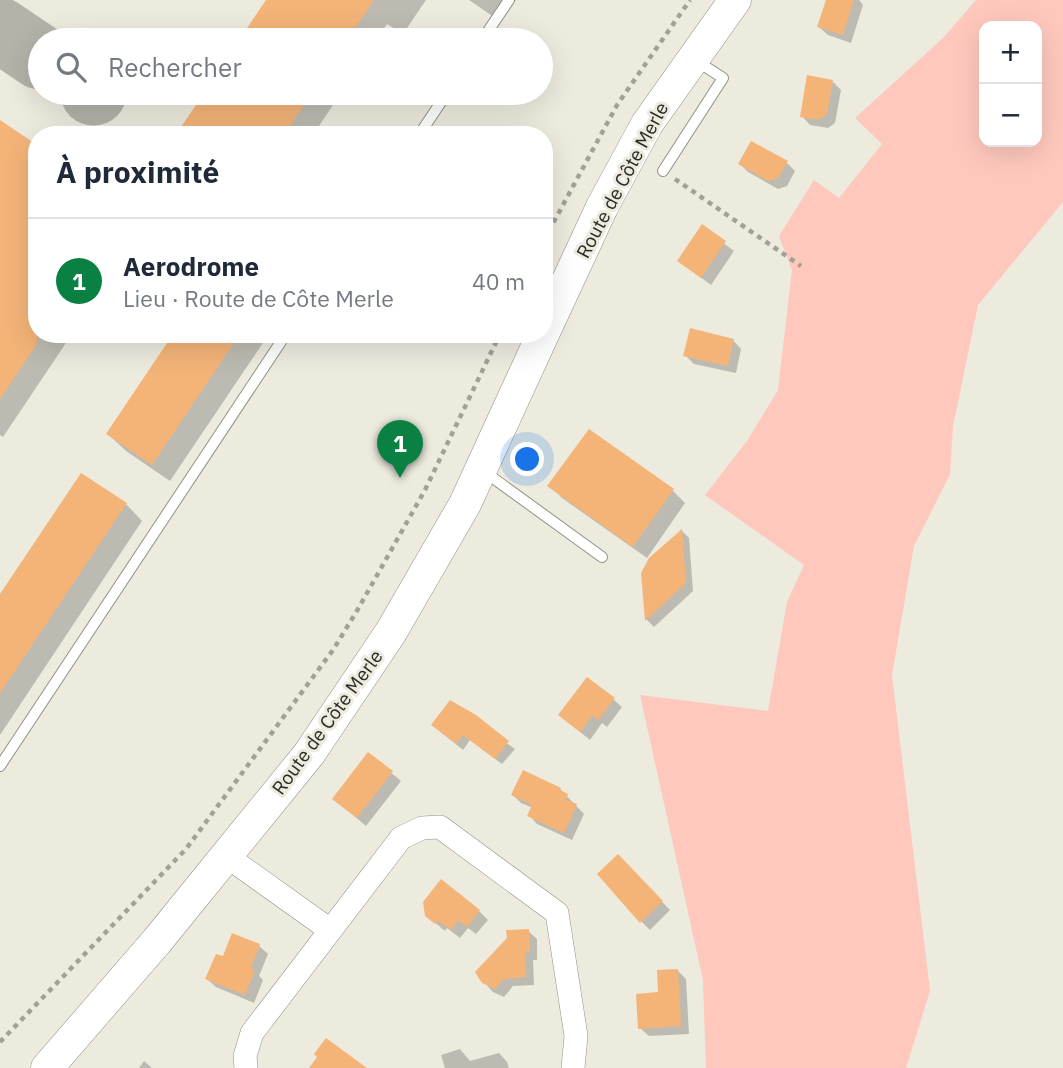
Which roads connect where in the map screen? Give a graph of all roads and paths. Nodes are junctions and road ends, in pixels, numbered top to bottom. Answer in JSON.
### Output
{"nodes":[{"id":1,"x":509,"y":0,"type":"edge"},
{"id":2,"x":690,"y":0,"type":"edge"},
{"id":3,"x":735,"y":0,"type":"edge"},
{"id":4,"x":490,"y":28,"type":"edge"},
{"id":5,"x":693,"y":59,"type":"junction"},
{"id":6,"x":439,"y":105,"type":"edge"},
{"id":7,"x":425,"y":126,"type":"edge"},
{"id":8,"x":663,"y":171,"type":"joint"},
{"id":9,"x":553,"y":223,"type":"edge"},
{"id":10,"x":801,"y":266,"type":"dead end"},
{"id":11,"x":553,"y":313,"type":"edge"},
{"id":12,"x":280,"y":343,"type":"edge"},
{"id":13,"x":496,"y":343,"type":"edge"},
{"id":14,"x":539,"y":343,"type":"edge"},
{"id":15,"x":481,"y":470,"type":"junction"},
{"id":16,"x":602,"y":557,"type":"dead end"},
{"id":17,"x":0,"y":766,"type":"edge"},
{"id":18,"x":225,"y":855,"type":"junction"},
{"id":19,"x":330,"y":930,"type":"junction"},
{"id":20,"x":0,"y":1042,"type":"edge"},
{"id":21,"x":47,"y":1068,"type":"edge"},
{"id":22,"x":246,"y":1068,"type":"edge"},
{"id":23,"x":573,"y":1068,"type":"edge"}],
"edges":[{"from":1,"to":4,"type":"lane"},
{"from":2,"to":9,"type":"path"},
{"from":3,"to":5,"type":"main road","name":"Route de Côte Merle"},
{"from":5,"to":8,"type":"lane"},
{"from":5,"to":11,"type":"main road","name":"Route de Côte Merle"},
{"from":6,"to":7,"type":"lane"},
{"from":8,"to":10,"type":"path"},
{"from":12,"to":17,"type":"lane"},
{"from":13,"to":20,"type":"path"},
{"from":14,"to":15,"type":"main road","name":"Route de Côte Merle"},
{"from":15,"to":16,"type":"lane"},
{"from":15,"to":18,"type":"main road","name":"Route de Côte Merle"},
{"from":18,"to":19,"type":"street"},
{"from":18,"to":21,"type":"main road","name":"Route de Côte Merle"},
{"from":19,"to":22,"type":"street"},
{"from":19,"to":23,"type":"street"}]}
